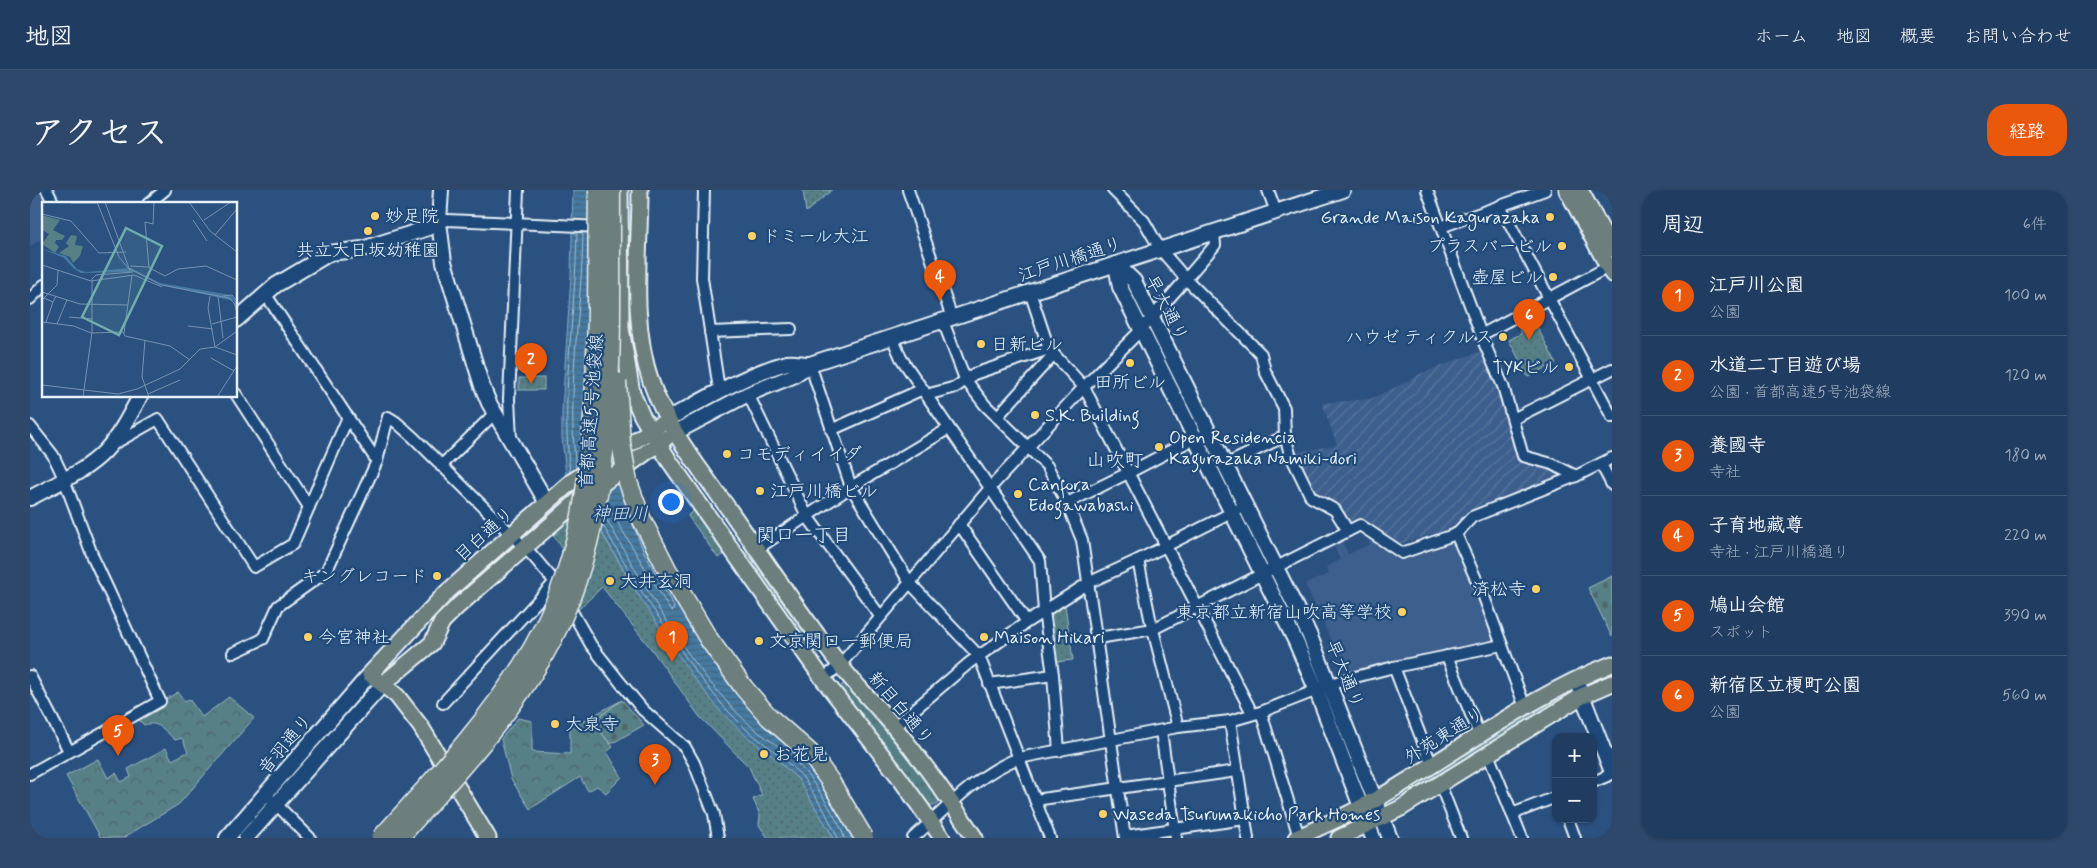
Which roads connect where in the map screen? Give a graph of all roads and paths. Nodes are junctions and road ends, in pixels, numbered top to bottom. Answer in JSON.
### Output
{"nodes":[{"id":1,"x":47,"y":190,"type":"edge"},
{"id":2,"x":166,"y":190,"type":"edge"},
{"id":3,"x":441,"y":190,"type":"edge"},
{"id":4,"x":518,"y":190,"type":"edge"},
{"id":5,"x":598,"y":190,"type":"edge"},
{"id":6,"x":612,"y":190,"type":"edge"},
{"id":7,"x":620,"y":190,"type":"edge"},
{"id":8,"x":640,"y":190,"type":"edge"},
{"id":9,"x":704,"y":190,"type":"edge"},
{"id":10,"x":908,"y":190,"type":"edge"},
{"id":11,"x":1113,"y":190,"type":"edge"},
{"id":12,"x":1268,"y":190,"type":"edge"},
{"id":13,"x":1343,"y":190,"type":"edge"},
{"id":14,"x":1427,"y":190,"type":"edge"},
{"id":15,"x":1545,"y":190,"type":"edge"},
{"id":16,"x":1567,"y":190,"type":"edge"},
{"id":17,"x":1580,"y":190,"type":"edge"},
{"id":18,"x":53,"y":202,"type":"edge"},
{"id":19,"x":151,"y":202,"type":"edge"},
{"id":20,"x":1500,"y":206,"type":"junction"},
{"id":21,"x":1276,"y":212,"type":"junction"},
{"id":22,"x":439,"y":222,"type":"junction"},
{"id":23,"x":516,"y":223,"type":"junction"},
{"id":24,"x":613,"y":227,"type":"junction"},
{"id":25,"x":1441,"y":227,"type":"junction"},
{"id":26,"x":1214,"y":232,"type":"junction"},
{"id":27,"x":1160,"y":249,"type":"junction"},
{"id":28,"x":1612,"y":249,"type":"edge"},
{"id":29,"x":1116,"y":264,"type":"junction"},
{"id":30,"x":1610,"y":270,"type":"edge"},
{"id":31,"x":1186,"y":279,"type":"junction"},
{"id":32,"x":42,"y":288,"type":"edge"},
{"id":33,"x":1030,"y":292,"type":"junction"},
{"id":34,"x":266,"y":295,"type":"junction"},
{"id":35,"x":30,"y":299,"type":"edge"},
{"id":36,"x":1550,"y":299,"type":"junction"},
{"id":37,"x":238,"y":318,"type":"edge"},
{"id":38,"x":1151,"y":318,"type":"junction"},
{"id":39,"x":948,"y":319,"type":"junction"},
{"id":40,"x":791,"y":329,"type":"dead end"},
{"id":41,"x":1141,"y":330,"type":"junction"},
{"id":42,"x":710,"y":332,"type":"junction"},
{"id":43,"x":1481,"y":334,"type":"junction"},
{"id":44,"x":892,"y":337,"type":"junction"},
{"id":45,"x":610,"y":342,"type":"junction"},
{"id":46,"x":1051,"y":352,"type":"junction"},
{"id":47,"x":810,"y":364,"type":"junction"},
{"id":48,"x":1612,"y":369,"type":"edge"},
{"id":49,"x":965,"y":379,"type":"junction"},
{"id":50,"x":1592,"y":379,"type":"junction"},
{"id":51,"x":1084,"y":387,"type":"junction"},
{"id":52,"x":722,"y":390,"type":"junction"},
{"id":53,"x":924,"y":392,"type":"junction"},
{"id":54,"x":748,"y":394,"type":"junction"},
{"id":55,"x":238,"y":397,"type":"edge"},
{"id":56,"x":139,"y":398,"type":"edge"},
{"id":57,"x":495,"y":413,"type":"junction"},
{"id":58,"x":348,"y":417,"type":"junction"},
{"id":59,"x":997,"y":417,"type":"junction"},
{"id":60,"x":1612,"y":417,"type":"edge"},
{"id":61,"x":1513,"y":419,"type":"junction"},
{"id":62,"x":30,"y":426,"type":"edge"},
{"id":63,"x":672,"y":426,"type":"junction"},
{"id":64,"x":948,"y":428,"type":"junction"},
{"id":65,"x":831,"y":430,"type":"junction"},
{"id":66,"x":1208,"y":431,"type":"junction"},
{"id":67,"x":1285,"y":436,"type":"junction"},
{"id":68,"x":655,"y":437,"type":"junction"},
{"id":69,"x":1195,"y":438,"type":"junction"},
{"id":70,"x":511,"y":441,"type":"junction"},
{"id":71,"x":109,"y":446,"type":"junction"},
{"id":72,"x":1028,"y":448,"type":"junction"},
{"id":73,"x":1612,"y":458,"type":"edge"},
{"id":74,"x":377,"y":461,"type":"junction"},
{"id":75,"x":1601,"y":464,"type":"junction"},
{"id":76,"x":1225,"y":465,"type":"junction"},
{"id":77,"x":441,"y":466,"type":"junction"},
{"id":78,"x":1128,"y":473,"type":"junction"},
{"id":79,"x":1576,"y":476,"type":"junction"},
{"id":80,"x":64,"y":479,"type":"junction"},
{"id":81,"x":1612,"y":485,"type":"edge"},
{"id":82,"x":851,"y":487,"type":"junction"},
{"id":83,"x":991,"y":487,"type":"junction"},
{"id":84,"x":30,"y":498,"type":"edge"},
{"id":85,"x":546,"y":502,"type":"junction"},
{"id":86,"x":1067,"y":503,"type":"junction"},
{"id":87,"x":1244,"y":506,"type":"junction"},
{"id":88,"x":309,"y":507,"type":"junction"},
{"id":89,"x":1232,"y":512,"type":"junction"},
{"id":90,"x":807,"y":516,"type":"junction"},
{"id":91,"x":959,"y":524,"type":"junction"},
{"id":92,"x":1348,"y":531,"type":"junction"},
{"id":93,"x":1456,"y":534,"type":"junction"},
{"id":94,"x":513,"y":535,"type":"junction"},
{"id":95,"x":1166,"y":546,"type":"junction"},
{"id":96,"x":524,"y":547,"type":"junction"},
{"id":97,"x":757,"y":549,"type":"junction"},
{"id":98,"x":1138,"y":560,"type":"junction"},
{"id":99,"x":1276,"y":568,"type":"junction"},
{"id":100,"x":1262,"y":574,"type":"junction"},
{"id":101,"x":555,"y":582,"type":"junction"},
{"id":102,"x":1090,"y":582,"type":"junction"},
{"id":103,"x":910,"y":583,"type":"junction"},
{"id":104,"x":1197,"y":607,"type":"junction"},
{"id":105,"x":1044,"y":611,"type":"junction"},
{"id":106,"x":880,"y":616,"type":"junction"},
{"id":107,"x":1027,"y":622,"type":"junction"},
{"id":108,"x":1154,"y":629,"type":"junction"},
{"id":109,"x":1098,"y":638,"type":"junction"},
{"id":110,"x":1502,"y":645,"type":"junction"},
{"id":111,"x":233,"y":653,"type":"dead end"},
{"id":112,"x":979,"y":656,"type":"junction"},
{"id":113,"x":1447,"y":656,"type":"junction"},
{"id":114,"x":1612,"y":664,"type":"edge"},
{"id":115,"x":840,"y":665,"type":"junction"},
{"id":116,"x":1394,"y":667,"type":"junction"},
{"id":117,"x":370,"y":674,"type":"junction"},
{"id":118,"x":1053,"y":675,"type":"junction"},
{"id":119,"x":30,"y":676,"type":"edge"},
{"id":120,"x":823,"y":679,"type":"junction"},
{"id":121,"x":1576,"y":680,"type":"junction"},
{"id":122,"x":1612,"y":683,"type":"edge"},
{"id":123,"x":383,"y":684,"type":"junction"},
{"id":124,"x":990,"y":684,"type":"junction"},
{"id":125,"x":1323,"y":686,"type":"junction"},
{"id":126,"x":1582,"y":696,"type":"junction"},
{"id":127,"x":443,"y":702,"type":"dead end"},
{"id":128,"x":1525,"y":707,"type":"junction"},
{"id":129,"x":1256,"y":712,"type":"junction"},
{"id":130,"x":1230,"y":721,"type":"junction"},
{"id":131,"x":894,"y":727,"type":"junction"},
{"id":132,"x":1178,"y":728,"type":"junction"},
{"id":133,"x":1161,"y":731,"type":"junction"},
{"id":134,"x":1480,"y":734,"type":"junction"},
{"id":135,"x":1112,"y":741,"type":"junction"},
{"id":136,"x":69,"y":751,"type":"junction"},
{"id":137,"x":1060,"y":751,"type":"junction"},
{"id":138,"x":1488,"y":754,"type":"junction"},
{"id":139,"x":1019,"y":758,"type":"junction"},
{"id":140,"x":1432,"y":766,"type":"junction"},
{"id":141,"x":1611,"y":768,"type":"edge"},
{"id":142,"x":1237,"y":771,"type":"junction"},
{"id":143,"x":30,"y":774,"type":"edge"},
{"id":144,"x":1597,"y":779,"type":"edge"},
{"id":145,"x":1168,"y":780,"type":"junction"},
{"id":146,"x":1440,"y":784,"type":"junction"},
{"id":147,"x":1118,"y":788,"type":"junction"},
{"id":148,"x":267,"y":794,"type":"junction"},
{"id":149,"x":1552,"y":799,"type":"edge"},
{"id":150,"x":1035,"y":800,"type":"junction"},
{"id":151,"x":1375,"y":800,"type":"junction"},
{"id":152,"x":952,"y":801,"type":"junction"},
{"id":153,"x":276,"y":806,"type":"junction"},
{"id":154,"x":1361,"y":808,"type":"junction"},
{"id":155,"x":1512,"y":814,"type":"junction"},
{"id":156,"x":1382,"y":818,"type":"junction"},
{"id":157,"x":1245,"y":819,"type":"junction"},
{"id":158,"x":931,"y":822,"type":"junction"},
{"id":159,"x":1569,"y":823,"type":"edge"},
{"id":160,"x":1371,"y":831,"type":"edge"},
{"id":161,"x":1175,"y":834,"type":"edge"},
{"id":162,"x":1125,"y":837,"type":"edge"},
{"id":163,"x":1298,"y":837,"type":"edge"},
{"id":164,"x":227,"y":838,"type":"edge"},
{"id":165,"x":246,"y":838,"type":"edge"},
{"id":166,"x":310,"y":838,"type":"edge"},
{"id":167,"x":381,"y":838,"type":"edge"},
{"id":168,"x":398,"y":838,"type":"edge"},
{"id":169,"x":488,"y":838,"type":"edge"},
{"id":170,"x":718,"y":838,"type":"edge"},
{"id":171,"x":864,"y":838,"type":"edge"},
{"id":172,"x":913,"y":838,"type":"edge"},
{"id":173,"x":942,"y":838,"type":"edge"},
{"id":174,"x":975,"y":838,"type":"edge"},
{"id":175,"x":1050,"y":838,"type":"edge"},
{"id":176,"x":1248,"y":838,"type":"edge"},
{"id":177,"x":1339,"y":838,"type":"edge"},
{"id":178,"x":1390,"y":838,"type":"edge"},
{"id":179,"x":1461,"y":838,"type":"edge"},
{"id":180,"x":1522,"y":838,"type":"edge"},
{"id":181,"x":1575,"y":838,"type":"edge"}],
"edges":[{"from":1,"to":18,"type":"street"},
{"from":2,"to":19,"type":"street"},
{"from":3,"to":22,"type":"street"},
{"from":4,"to":23,"type":"street"},
{"from":5,"to":167,"type":"highway","name":"首都高速5号池袋線","bridge":true},
{"from":6,"to":45,"type":"highway","name":"首都高速5号池袋線","bridge":true},
{"from":7,"to":24,"type":"main road"},
{"from":8,"to":63,"type":"main road"},
{"from":9,"to":42,"type":"street"},
{"from":10,"to":39,"type":"street"},
{"from":11,"to":27,"type":"street"},
{"from":12,"to":21,"type":"street"},
{"from":13,"to":21,"type":"street","name":"江戸川橋通り"},
{"from":14,"to":25,"type":"street"},
{"from":15,"to":20,"type":"street"},
{"from":16,"to":30,"type":"main road"},
{"from":17,"to":28,"type":"main road"},
{"from":20,"to":25,"type":"street"},
{"from":20,"to":36,"type":"street"},
{"from":21,"to":26,"type":"street","name":"江戸川橋通り"},
{"from":22,"to":23,"type":"street"},
{"from":22,"to":34,"type":"street"},
{"from":22,"to":57,"type":"street"},
{"from":23,"to":24,"type":"street"},
{"from":23,"to":70,"type":"street"},
{"from":24,"to":68,"type":"main road"},
{"from":25,"to":43,"type":"street"},
{"from":26,"to":27,"type":"street","name":"江戸川橋通り"},
{"from":26,"to":31,"type":"street"},
{"from":27,"to":29,"type":"street","name":"江戸川橋通り"},
{"from":27,"to":31,"type":"street"},
{"from":29,"to":33,"type":"street","name":"江戸川橋通り"},
{"from":29,"to":38,"type":"street","name":"早大通り"},
{"from":29,"to":41,"type":"street","name":"早大通り"},
{"from":30,"to":36,"type":"street"},
{"from":31,"to":38,"type":"street"},
{"from":31,"to":67,"type":"street"},
{"from":32,"to":35,"type":"street"},
{"from":33,"to":39,"type":"street","name":"江戸川橋通り"},
{"from":33,"to":46,"type":"street"},
{"from":34,"to":37,"type":"street"},
{"from":34,"to":58,"type":"street"},
{"from":36,"to":43,"type":"street"},
{"from":36,"to":50,"type":"street"},
{"from":38,"to":41,"type":"street"},
{"from":38,"to":66,"type":"street","name":"早大通り"},
{"from":39,"to":44,"type":"street","name":"江戸川橋通り"},
{"from":39,"to":49,"type":"street"},
{"from":40,"to":42,"type":"street"},
{"from":41,"to":51,"type":"street"},
{"from":41,"to":69,"type":"street","name":"早大通り"},
{"from":42,"to":52,"type":"street"},
{"from":43,"to":61,"type":"street"},
{"from":44,"to":47,"type":"street","name":"江戸川橋通り"},
{"from":44,"to":53,"type":"street"},
{"from":45,"to":168,"type":"highway","name":"首都高速5号池袋線","bridge":true},
{"from":45,"to":171,"type":"highway","bridge":true},
{"from":46,"to":49,"type":"street"},
{"from":46,"to":51,"type":"street"},
{"from":46,"to":59,"type":"street"},
{"from":47,"to":52,"type":"street","name":"江戸川橋通り"},
{"from":47,"to":54,"type":"street","name":"江戸川橋通り"},
{"from":47,"to":65,"type":"street"},
{"from":48,"to":50,"type":"street"},
{"from":49,"to":53,"type":"street"},
{"from":49,"to":59,"type":"street"},
{"from":50,"to":60,"type":"street"},
{"from":50,"to":61,"type":"street"},
{"from":51,"to":72,"type":"street"},
{"from":51,"to":78,"type":"street"},
{"from":52,"to":63,"type":"street","name":"江戸川橋通り"},
{"from":53,"to":64,"type":"street"},
{"from":53,"to":65,"type":"street"},
{"from":54,"to":63,"type":"street","name":"江戸川橋通り"},
{"from":54,"to":90,"type":"street"},
{"from":55,"to":88,"type":"street"},
{"from":56,"to":71,"type":"street"},
{"from":57,"to":70,"type":"street"},
{"from":57,"to":77,"type":"street"},
{"from":58,"to":74,"type":"street"},
{"from":58,"to":88,"type":"street"},
{"from":59,"to":72,"type":"street"},
{"from":61,"to":79,"type":"street"},
{"from":62,"to":80,"type":"street"},
{"from":63,"to":68,"type":"main road","name":"目白通り"},
{"from":63,"to":97,"type":"main road","name":"新目白通り"},
{"from":64,"to":82,"type":"street"},
{"from":64,"to":83,"type":"street"},
{"from":65,"to":82,"type":"street"},
{"from":66,"to":69,"type":"street"},
{"from":66,"to":76,"type":"street","name":"早大通り"},
{"from":67,"to":76,"type":"street"},
{"from":67,"to":92,"type":"street"},
{"from":68,"to":85,"type":"main road","name":"目白通り","bridge":true},
{"from":68,"to":96,"type":"main road","name":"目白通り","bridge":true},
{"from":68,"to":120,"type":"main road"},
{"from":69,"to":78,"type":"street"},
{"from":69,"to":89,"type":"street","name":"早大通り"},
{"from":70,"to":85,"type":"street"},
{"from":71,"to":80,"type":"street"},
{"from":71,"to":88,"type":"street"},
{"from":72,"to":83,"type":"street"},
{"from":72,"to":86,"type":"street"},
{"from":73,"to":75,"type":"street"},
{"from":74,"to":77,"type":"street"},
{"from":74,"to":111,"type":"street"},
{"from":75,"to":79,"type":"street"},
{"from":75,"to":81,"type":"street"},
{"from":76,"to":87,"type":"street","name":"早大通り"},
{"from":77,"to":94,"type":"street"},
{"from":78,"to":86,"type":"street"},
{"from":78,"to":95,"type":"street"},
{"from":79,"to":93,"type":"street"},
{"from":80,"to":84,"type":"street"},
{"from":80,"to":136,"type":"street"},
{"from":82,"to":90,"type":"street"},
{"from":82,"to":103,"type":"street"},
{"from":83,"to":91,"type":"street"},
{"from":83,"to":105,"type":"street"},
{"from":85,"to":94,"type":"main road","name":"目白通り"},
{"from":86,"to":102,"type":"street"},
{"from":87,"to":89,"type":"street"},
{"from":87,"to":99,"type":"street","name":"早大通り"},
{"from":89,"to":95,"type":"street"},
{"from":89,"to":100,"type":"street","name":"早大通り"},
{"from":90,"to":97,"type":"street"},
{"from":90,"to":106,"type":"street"},
{"from":91,"to":103,"type":"street"},
{"from":91,"to":107,"type":"street"},
{"from":92,"to":93,"type":"street"},
{"from":92,"to":99,"type":"street"},
{"from":93,"to":110,"type":"street"},
{"from":94,"to":96,"type":"street"},
{"from":94,"to":117,"type":"main road","name":"目白通り"},
{"from":95,"to":98,"type":"street"},
{"from":95,"to":104,"type":"street"},
{"from":96,"to":101,"type":"street"},
{"from":96,"to":123,"type":"main road","name":"目白通り"},
{"from":97,"to":115,"type":"main road","name":"新目白通り"},
{"from":98,"to":102,"type":"street"},
{"from":98,"to":108,"type":"street"},
{"from":99,"to":100,"type":"street"},
{"from":99,"to":125,"type":"street","name":"早大通り"},
{"from":100,"to":104,"type":"street"},
{"from":100,"to":125,"type":"street","name":"早大通り"},
{"from":101,"to":127,"type":"street"},
{"from":101,"to":170,"type":"street"},
{"from":102,"to":105,"type":"street"},
{"from":102,"to":109,"type":"street"},
{"from":103,"to":106,"type":"street"},
{"from":103,"to":112,"type":"street"},
{"from":104,"to":108,"type":"street"},
{"from":104,"to":129,"type":"street"},
{"from":105,"to":107,"type":"street"},
{"from":105,"to":118,"type":"street"},
{"from":106,"to":115,"type":"street"},
{"from":107,"to":112,"type":"street"},
{"from":108,"to":109,"type":"street"},
{"from":108,"to":132,"type":"street"},
{"from":109,"to":135,"type":"street"},
{"from":110,"to":113,"type":"street"},
{"from":110,"to":128,"type":"street"},
{"from":112,"to":124,"type":"street"},
{"from":112,"to":131,"type":"street"},
{"from":113,"to":116,"type":"street"},
{"from":113,"to":134,"type":"street"},
{"from":114,"to":121,"type":"main road","name":"外苑東通り"},
{"from":115,"to":120,"type":"street"},
{"from":115,"to":131,"type":"main road","name":"新目白通り"},
{"from":116,"to":125,"type":"street"},
{"from":116,"to":140,"type":"street"},
{"from":117,"to":123,"type":"main road"},
{"from":117,"to":148,"type":"street","name":"音羽通り"},
{"from":118,"to":124,"type":"street"},
{"from":118,"to":137,"type":"street"},
{"from":119,"to":136,"type":"street"},
{"from":120,"to":158,"type":"main road"},
{"from":121,"to":126,"type":"street"},
{"from":121,"to":128,"type":"main road","name":"外苑東通り"},
{"from":122,"to":126,"type":"main road"},
{"from":123,"to":153,"type":"street","name":"音羽通り"},
{"from":123,"to":169,"type":"main road"},
{"from":124,"to":139,"type":"street"},
{"from":125,"to":129,"type":"street"},
{"from":125,"to":151,"type":"street","name":"早大通り"},
{"from":125,"to":154,"type":"street","name":"早大通り"},
{"from":126,"to":138,"type":"main road"},
{"from":126,"to":141,"type":"street"},
{"from":128,"to":134,"type":"main road","name":"外苑東通り"},
{"from":129,"to":130,"type":"street"},
{"from":129,"to":163,"type":"street"},
{"from":130,"to":132,"type":"street"},
{"from":130,"to":142,"type":"street"},
{"from":131,"to":152,"type":"main road","name":"新目白通り"},
{"from":132,"to":133,"type":"street"},
{"from":133,"to":135,"type":"street"},
{"from":133,"to":145,"type":"street"},
{"from":134,"to":140,"type":"main road","name":"外苑東通り"},
{"from":135,"to":137,"type":"street"},
{"from":135,"to":147,"type":"street"},
{"from":136,"to":143,"type":"street"},
{"from":137,"to":139,"type":"street"},
{"from":138,"to":146,"type":"main road"},
{"from":138,"to":155,"type":"street"},
{"from":139,"to":150,"type":"street"},
{"from":139,"to":152,"type":"street"},
{"from":140,"to":151,"type":"main road","name":"外苑東通り"},
{"from":141,"to":144,"type":"street"},
{"from":142,"to":145,"type":"street"},
{"from":142,"to":157,"type":"street"},
{"from":145,"to":147,"type":"street"},
{"from":145,"to":161,"type":"street"},
{"from":146,"to":156,"type":"main road"},
{"from":146,"to":179,"type":"street"},
{"from":147,"to":150,"type":"street"},
{"from":147,"to":162,"type":"street"},
{"from":148,"to":153,"type":"street"},
{"from":148,"to":164,"type":"street","name":"音羽通り"},
{"from":149,"to":155,"type":"street"},
{"from":150,"to":175,"type":"street"},
{"from":151,"to":154,"type":"main road","name":"外苑東通り"},
{"from":151,"to":156,"type":"street","name":"早大通り"},
{"from":152,"to":158,"type":"street"},
{"from":152,"to":174,"type":"main road","name":"新目白通り"},
{"from":153,"to":165,"type":"street","name":"音羽通り"},
{"from":153,"to":166,"type":"street"},
{"from":154,"to":160,"type":"street","name":"早大通り"},
{"from":154,"to":163,"type":"main road","name":"外苑東通り"},
{"from":155,"to":180,"type":"street"},
{"from":156,"to":160,"type":"main road"},
{"from":156,"to":178,"type":"street","name":"早大通り"},
{"from":157,"to":161,"type":"street"},
{"from":157,"to":176,"type":"street"},
{"from":158,"to":172,"type":"street"},
{"from":158,"to":173,"type":"main road"},
{"from":159,"to":181,"type":"street"},
{"from":160,"to":177,"type":"main road"},
{"from":161,"to":162,"type":"street"}]}
